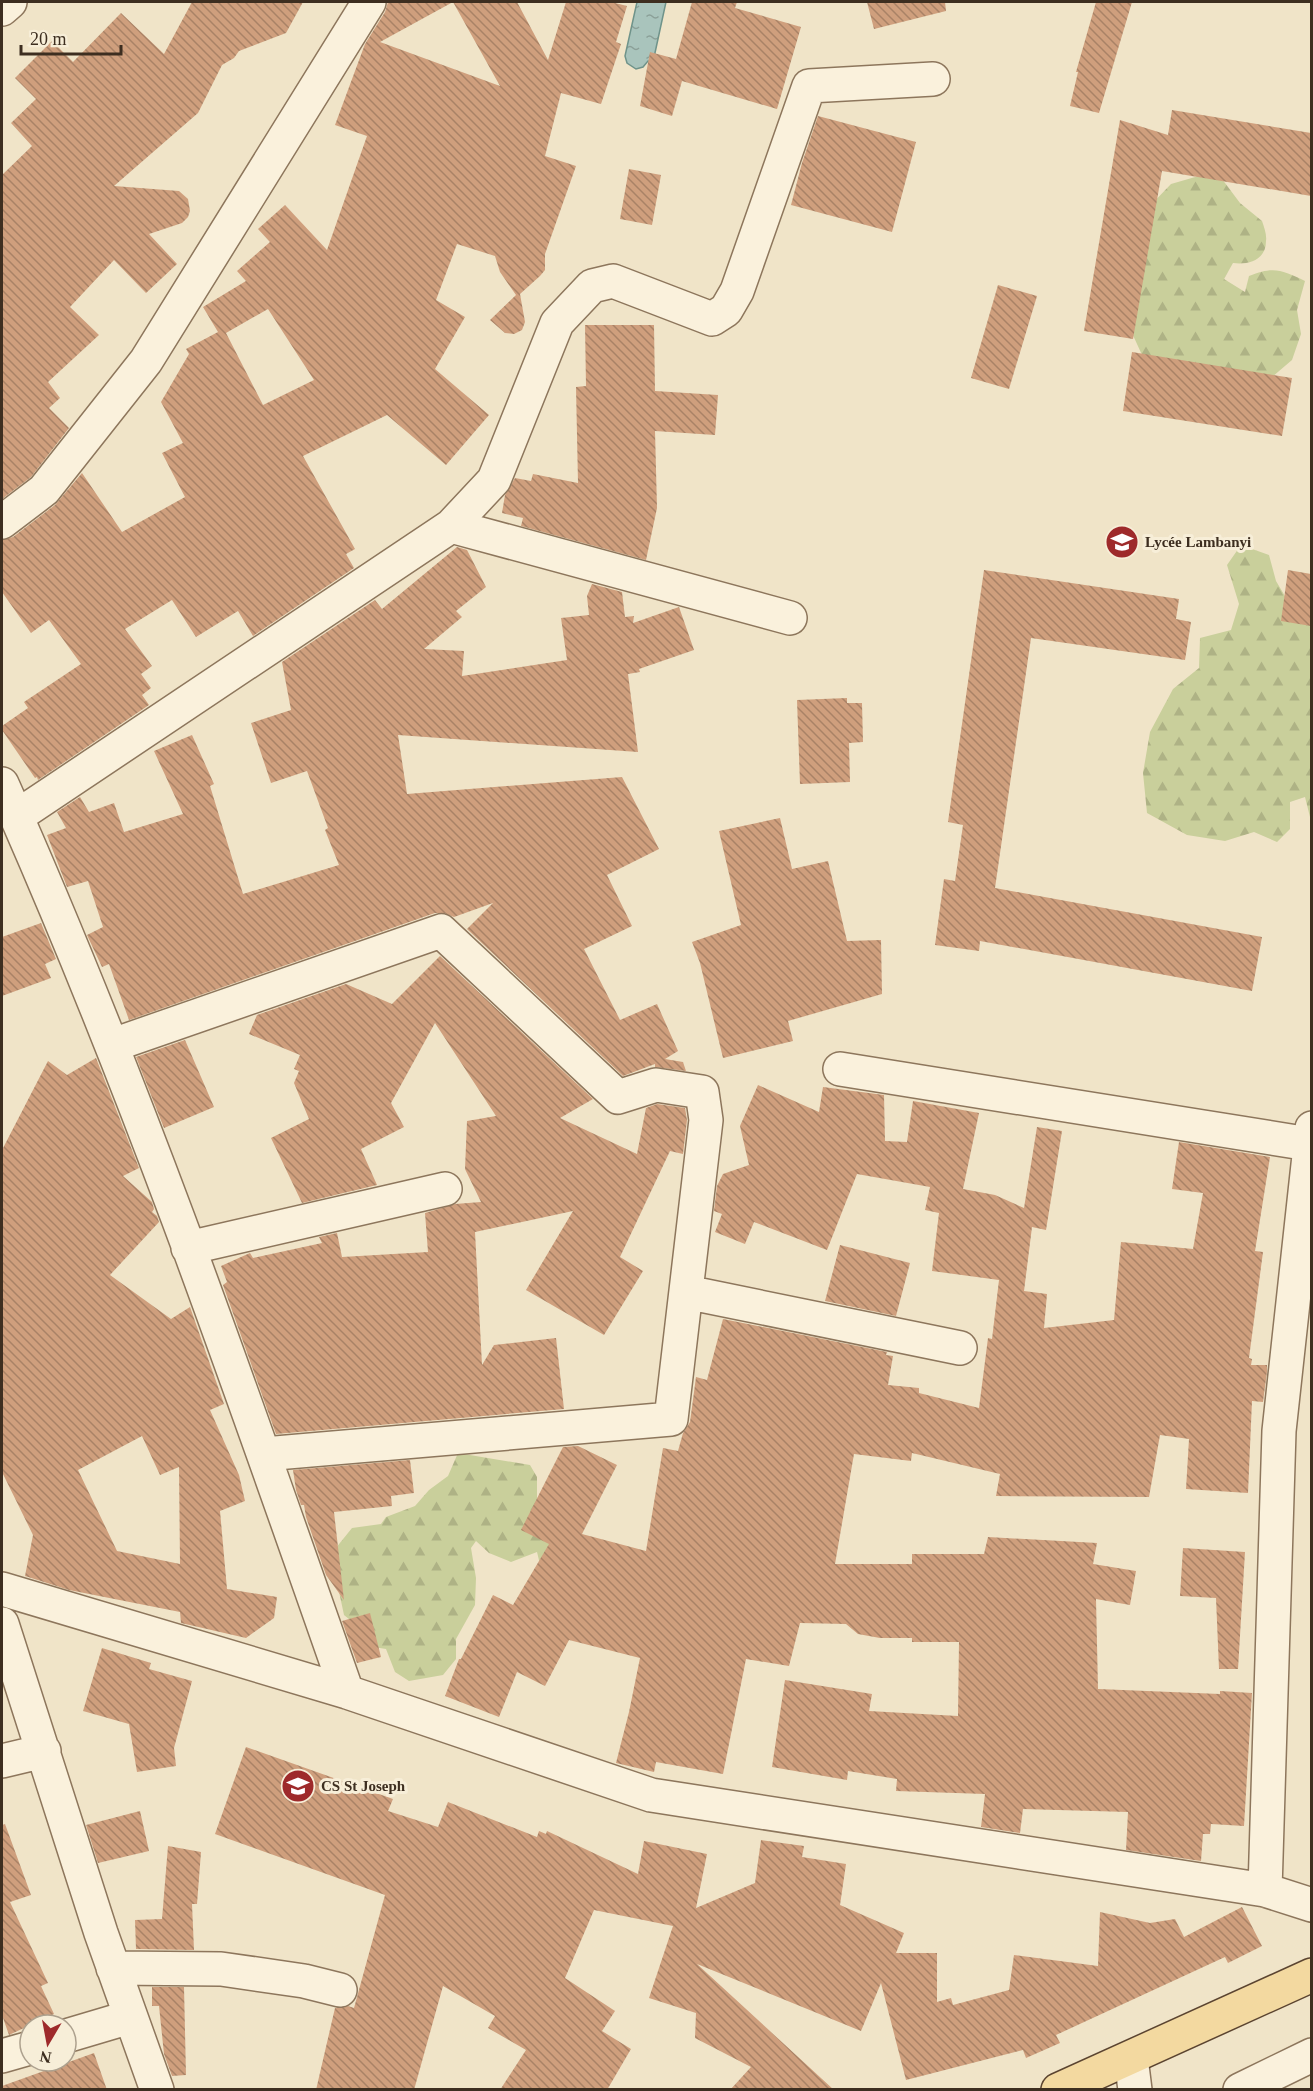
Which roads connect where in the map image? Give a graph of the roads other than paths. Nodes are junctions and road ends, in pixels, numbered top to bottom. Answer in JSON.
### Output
{"nodes":[{"id":1,"x":9,"y":2,"type":"edge"},
{"id":2,"x":369,"y":2,"type":"edge"},
{"id":3,"x":2,"y":9,"type":"edge"},
{"id":4,"x":933,"y":79,"type":"dead end"},
{"id":5,"x":2,"y":522,"type":"edge"},
{"id":6,"x":451,"y":526,"type":"junction"},
{"id":7,"x":790,"y":618,"type":"dead end"},
{"id":8,"x":2,"y":784,"type":"edge"},
{"id":9,"x":16,"y":817,"type":"junction"},
{"id":10,"x":113,"y":1045,"type":"junction"},
{"id":11,"x":840,"y":1069,"type":"dead end"},
{"id":12,"x":1310,"y":1136,"type":"edge"},
{"id":13,"x":445,"y":1189,"type":"dead end"},
{"id":14,"x":188,"y":1248,"type":"junction"},
{"id":15,"x":686,"y":1292,"type":"junction"},
{"id":16,"x":960,"y":1348,"type":"dead end"},
{"id":17,"x":264,"y":1454,"type":"junction"},
{"id":18,"x":2,"y":1589,"type":"edge"},
{"id":19,"x":2,"y":1624,"type":"edge"},
{"id":20,"x":347,"y":1692,"type":"junction"},
{"id":21,"x":44,"y":1751,"type":"junction"},
{"id":22,"x":2,"y":1761,"type":"edge"},
{"id":23,"x":1265,"y":1890,"type":"junction"},
{"id":24,"x":1311,"y":1905,"type":"edge"},
{"id":25,"x":113,"y":1968,"type":"junction"},
{"id":26,"x":1311,"y":1975,"type":"edge"},
{"id":27,"x":340,"y":1990,"type":"dead end"},
{"id":28,"x":130,"y":2017,"type":"junction"},
{"id":29,"x":78,"y":2033,"type":"edge"},
{"id":30,"x":18,"y":2051,"type":"edge"},
{"id":31,"x":1311,"y":2055,"type":"edge"},
{"id":32,"x":2,"y":2056,"type":"edge"},
{"id":33,"x":1133,"y":2074,"type":"edge"},
{"id":34,"x":157,"y":2090,"type":"edge"},
{"id":35,"x":1058,"y":2090,"type":"edge"},
{"id":36,"x":1240,"y":2090,"type":"edge"}],
"edges":[{"from":1,"to":3,"type":"street"},
{"from":2,"to":5,"type":"street"},
{"from":4,"to":6,"type":"street"},
{"from":6,"to":7,"type":"street"},
{"from":6,"to":9,"type":"street"},
{"from":8,"to":9,"type":"street"},
{"from":9,"to":10,"type":"street"},
{"from":10,"to":14,"type":"street"},
{"from":10,"to":15,"type":"street"},
{"from":11,"to":12,"type":"street"},
{"from":12,"to":23,"type":"street"},
{"from":13,"to":14,"type":"street"},
{"from":14,"to":17,"type":"street"},
{"from":15,"to":16,"type":"street"},
{"from":15,"to":17,"type":"street"},
{"from":17,"to":20,"type":"street"},
{"from":18,"to":20,"type":"street"},
{"from":19,"to":21,"type":"street"},
{"from":20,"to":23,"type":"street"},
{"from":21,"to":22,"type":"street"},
{"from":21,"to":25,"type":"street"},
{"from":23,"to":24,"type":"street"},
{"from":25,"to":27,"type":"street"},
{"from":25,"to":28,"type":"street"},
{"from":26,"to":33,"type":"main road"},
{"from":28,"to":29,"type":"street"},
{"from":28,"to":34,"type":"street"},
{"from":30,"to":32,"type":"street"},
{"from":31,"to":36,"type":"street"},
{"from":33,"to":35,"type":"main road"}]}
